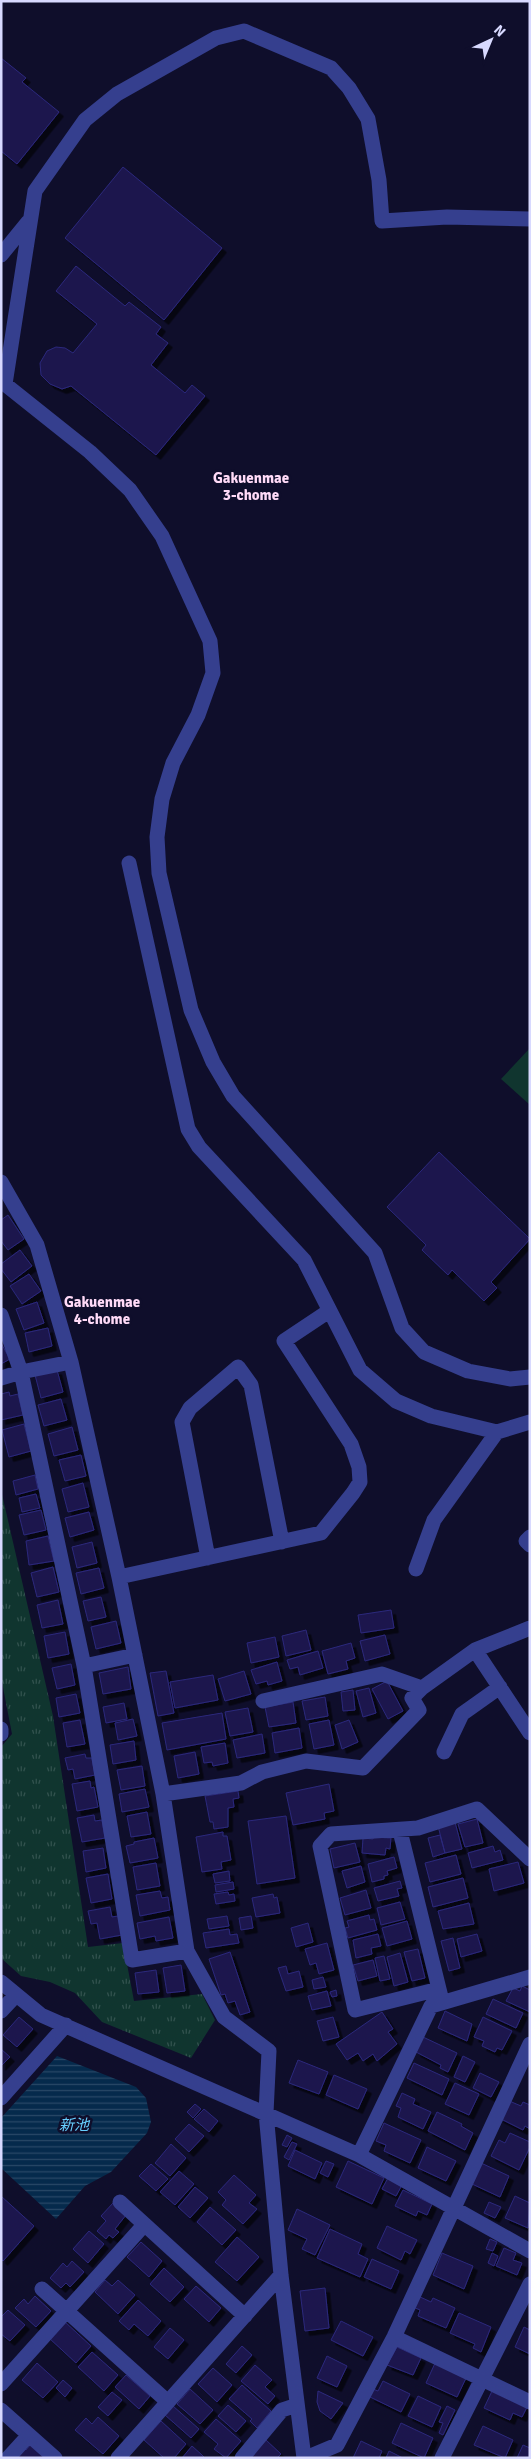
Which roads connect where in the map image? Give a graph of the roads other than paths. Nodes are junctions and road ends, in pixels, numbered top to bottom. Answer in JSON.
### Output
{"nodes":[{"id":1,"x":530,"y":219,"type":"edge"},
{"id":2,"x":29,"y":221,"type":"junction"},
{"id":3,"x":1,"y":255,"type":"edge"},
{"id":4,"x":3,"y":382,"type":"edge"},
{"id":5,"x":129,"y":863,"type":"dead end"},
{"id":6,"x":1,"y":1182,"type":"edge"},
{"id":7,"x":7,"y":1207,"type":"edge"},
{"id":8,"x":328,"y":1311,"type":"junction"},
{"id":9,"x":1,"y":1315,"type":"edge"},
{"id":10,"x":72,"y":1362,"type":"junction"},
{"id":11,"x":21,"y":1372,"type":"junction"},
{"id":12,"x":530,"y":1377,"type":"edge"},
{"id":13,"x":1,"y":1378,"type":"edge"},
{"id":14,"x":530,"y":1422,"type":"edge"},
{"id":15,"x":496,"y":1432,"type":"junction"},
{"id":16,"x":530,"y":1537,"type":"edge"},
{"id":17,"x":282,"y":1542,"type":"junction"},
{"id":18,"x":530,"y":1546,"type":"edge"},
{"id":19,"x":208,"y":1558,"type":"junction"},
{"id":20,"x":416,"y":1569,"type":"dead end"},
{"id":21,"x":119,"y":1577,"type":"junction"},
{"id":22,"x":530,"y":1628,"type":"edge"},
{"id":23,"x":475,"y":1650,"type":"junction"},
{"id":24,"x":135,"y":1655,"type":"junction"},
{"id":25,"x":84,"y":1666,"type":"junction"},
{"id":26,"x":422,"y":1688,"type":"junction"},
{"id":27,"x":500,"y":1688,"type":"junction"},
{"id":28,"x":263,"y":1701,"type":"dead end"},
{"id":29,"x":1,"y":1729,"type":"edge"},
{"id":30,"x":530,"y":1733,"type":"edge"},
{"id":31,"x":1,"y":1734,"type":"edge"},
{"id":32,"x":444,"y":1752,"type":"dead end"},
{"id":33,"x":163,"y":1794,"type":"junction"},
{"id":34,"x":400,"y":1831,"type":"junction"},
{"id":35,"x":530,"y":1860,"type":"edge"},
{"id":36,"x":187,"y":1950,"type":"junction"},
{"id":37,"x":530,"y":1977,"type":"edge"},
{"id":38,"x":1,"y":1982,"type":"edge"},
{"id":39,"x":16,"y":1994,"type":"junction"},
{"id":40,"x":441,"y":1996,"type":"junction"},
{"id":41,"x":1,"y":2011,"type":"edge"},
{"id":42,"x":66,"y":2025,"type":"junction"},
{"id":43,"x":530,"y":2044,"type":"edge"},
{"id":44,"x":1,"y":2098,"type":"edge"},
{"id":45,"x":266,"y":2113,"type":"junction"},
{"id":46,"x":359,"y":2155,"type":"junction"},
{"id":47,"x":120,"y":2202,"type":"dead end"},
{"id":48,"x":453,"y":2207,"type":"junction"},
{"id":49,"x":144,"y":2225,"type":"junction"},
{"id":50,"x":530,"y":2251,"type":"edge"},
{"id":51,"x":281,"y":2275,"type":"junction"},
{"id":52,"x":530,"y":2284,"type":"edge"},
{"id":53,"x":42,"y":2289,"type":"dead end"},
{"id":54,"x":67,"y":2311,"type":"junction"},
{"id":55,"x":245,"y":2316,"type":"junction"},
{"id":56,"x":394,"y":2337,"type":"junction"},
{"id":57,"x":482,"y":2380,"type":"junction"},
{"id":58,"x":1,"y":2384,"type":"edge"},
{"id":59,"x":168,"y":2402,"type":"junction"},
{"id":60,"x":530,"y":2402,"type":"edge"},
{"id":61,"x":297,"y":2405,"type":"junction"},
{"id":62,"x":1,"y":2410,"type":"edge"},
{"id":63,"x":29,"y":2435,"type":"junction"},
{"id":64,"x":8,"y":2458,"type":"edge"},
{"id":65,"x":55,"y":2458,"type":"edge"},
{"id":66,"x":118,"y":2458,"type":"edge"},
{"id":67,"x":242,"y":2458,"type":"edge"},
{"id":68,"x":305,"y":2458,"type":"edge"},
{"id":69,"x":442,"y":2458,"type":"edge"}],
"edges":[{"from":1,"to":2,"type":"street"},
{"from":2,"to":3,"type":"street"},
{"from":2,"to":4,"type":"street"},
{"from":4,"to":12,"type":"street"},
{"from":5,"to":8,"type":"street"},
{"from":6,"to":7,"type":"street"},
{"from":7,"to":10,"type":"street"},
{"from":8,"to":15,"type":"street"},
{"from":8,"to":17,"type":"street"},
{"from":9,"to":11,"type":"street"},
{"from":10,"to":11,"type":"street"},
{"from":10,"to":21,"type":"street"},
{"from":11,"to":13,"type":"street"},
{"from":11,"to":25,"type":"street"},
{"from":14,"to":15,"type":"street"},
{"from":15,"to":20,"type":"street"},
{"from":16,"to":18,"type":"street"},
{"from":17,"to":19,"type":"street"},
{"from":17,"to":19,"type":"street"},
{"from":19,"to":21,"type":"street"},
{"from":21,"to":24,"type":"street"},
{"from":22,"to":23,"type":"street"},
{"from":23,"to":26,"type":"street"},
{"from":23,"to":27,"type":"street"},
{"from":24,"to":25,"type":"street"},
{"from":24,"to":33,"type":"street"},
{"from":25,"to":36,"type":"street"},
{"from":26,"to":28,"type":"street"},
{"from":26,"to":33,"type":"street"},
{"from":27,"to":30,"type":"street"},
{"from":27,"to":32,"type":"street"},
{"from":29,"to":31,"type":"street"},
{"from":33,"to":36,"type":"street"},
{"from":34,"to":35,"type":"street"},
{"from":34,"to":40,"type":"street"},
{"from":34,"to":40,"type":"street"},
{"from":36,"to":45,"type":"street"},
{"from":37,"to":40,"type":"street"},
{"from":38,"to":39,"type":"street"},
{"from":39,"to":41,"type":"street"},
{"from":39,"to":42,"type":"street"},
{"from":40,"to":46,"type":"street"},
{"from":42,"to":44,"type":"street"},
{"from":42,"to":45,"type":"street"},
{"from":43,"to":48,"type":"street"},
{"from":45,"to":46,"type":"street"},
{"from":45,"to":51,"type":"street"},
{"from":46,"to":48,"type":"street"},
{"from":47,"to":49,"type":"street"},
{"from":48,"to":50,"type":"street"},
{"from":48,"to":56,"type":"street"},
{"from":49,"to":54,"type":"street"},
{"from":49,"to":55,"type":"street"},
{"from":51,"to":55,"type":"street"},
{"from":51,"to":61,"type":"street"},
{"from":52,"to":57,"type":"street"},
{"from":53,"to":54,"type":"street"},
{"from":54,"to":58,"type":"street"},
{"from":54,"to":59,"type":"street"},
{"from":55,"to":59,"type":"street"},
{"from":56,"to":57,"type":"street"},
{"from":56,"to":68,"type":"street"},
{"from":57,"to":60,"type":"street"},
{"from":57,"to":69,"type":"street"},
{"from":59,"to":66,"type":"street"},
{"from":61,"to":67,"type":"street"},
{"from":61,"to":68,"type":"street"},
{"from":62,"to":63,"type":"street"},
{"from":63,"to":64,"type":"street"},
{"from":63,"to":65,"type":"street"}]}
